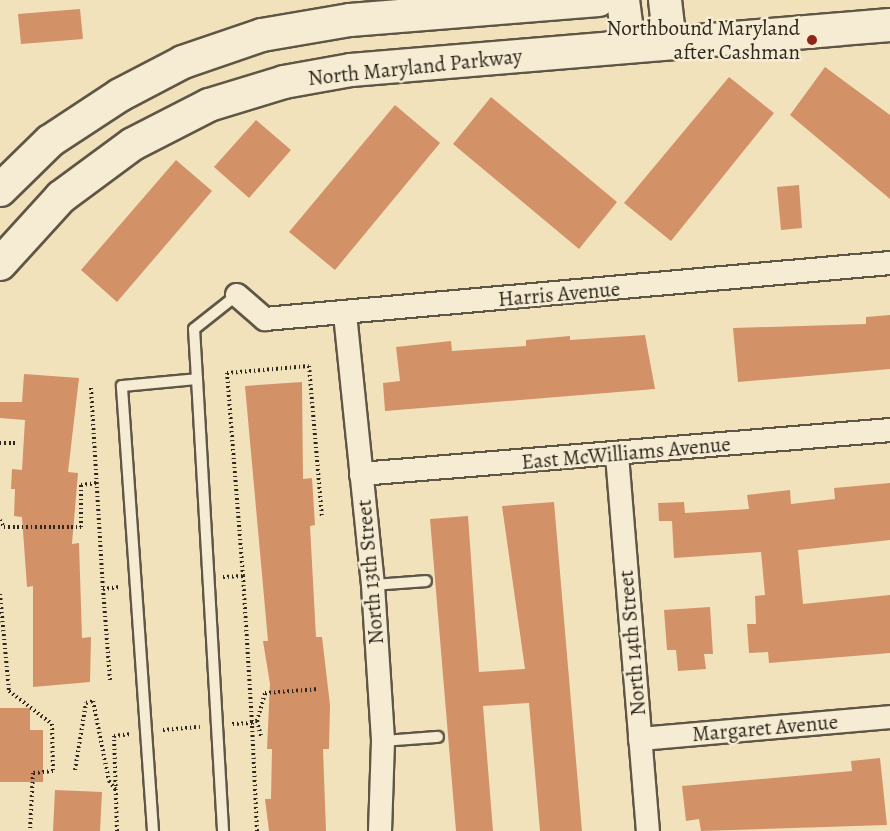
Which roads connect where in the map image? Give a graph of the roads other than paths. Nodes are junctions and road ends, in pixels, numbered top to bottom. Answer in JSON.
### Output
{"nodes":[{"id":1,"x":598,"y":0,"type":"edge"},
{"id":2,"x":623,"y":0,"type":"edge"},
{"id":3,"x":665,"y":0,"type":"edge"},
{"id":4,"x":890,"y":25,"type":"edge"},
{"id":5,"x":670,"y":43,"type":"junction"},
{"id":6,"x":629,"y":46,"type":"junction"},
{"id":7,"x":0,"y":190,"type":"edge"},
{"id":8,"x":890,"y":263,"type":"edge"},
{"id":9,"x":0,"y":264,"type":"edge"},
{"id":10,"x":237,"y":295,"type":"joint"},
{"id":11,"x":345,"y":314,"type":"junction"},
{"id":12,"x":197,"y":379,"type":"junction"},
{"id":13,"x":890,"y":430,"type":"edge"},
{"id":14,"x":617,"y":455,"type":"junction"},
{"id":15,"x":361,"y":474,"type":"junction"},
{"id":16,"x":426,"y":581,"type":"dead end"},
{"id":17,"x":374,"y":585,"type":"junction"},
{"id":18,"x":890,"y":717,"type":"edge"},
{"id":19,"x":438,"y":737,"type":"dead end"},
{"id":20,"x":640,"y":739,"type":"junction"},
{"id":21,"x":383,"y":741,"type":"junction"},
{"id":22,"x":153,"y":831,"type":"edge"},
{"id":23,"x":223,"y":831,"type":"edge"},
{"id":24,"x":380,"y":831,"type":"edge"},
{"id":25,"x":648,"y":831,"type":"edge"}],
"edges":[{"from":1,"to":7,"type":"main road"},
{"from":2,"to":6,"type":"main road"},
{"from":3,"to":5,"type":"main road"},
{"from":4,"to":5,"type":"main road","name":"North Maryland Parkway"},
{"from":5,"to":6,"type":"main road","name":"North Maryland Parkway"},
{"from":6,"to":9,"type":"main road","name":"North Maryland Parkway"},
{"from":8,"to":11,"type":"street","name":"Harris Avenue"},
{"from":10,"to":11,"type":"street","name":"Harris Avenue"},
{"from":10,"to":12,"type":"lane"},
{"from":11,"to":15,"type":"street","name":"North 13th Street"},
{"from":12,"to":22,"type":"lane"},
{"from":12,"to":23,"type":"lane"},
{"from":13,"to":14,"type":"street","name":"East McWilliams Avenue"},
{"from":14,"to":15,"type":"street","name":"East McWilliams Avenue"},
{"from":14,"to":20,"type":"street","name":"North 14th Street"},
{"from":15,"to":17,"type":"street","name":"North 13th Street"},
{"from":16,"to":17,"type":"lane"},
{"from":17,"to":21,"type":"street","name":"North 13th Street"},
{"from":18,"to":20,"type":"street","name":"Margaret Avenue"},
{"from":19,"to":21,"type":"lane"},
{"from":20,"to":25,"type":"street","name":"North 14th Street"},
{"from":21,"to":24,"type":"street","name":"North 13th Street"}]}
